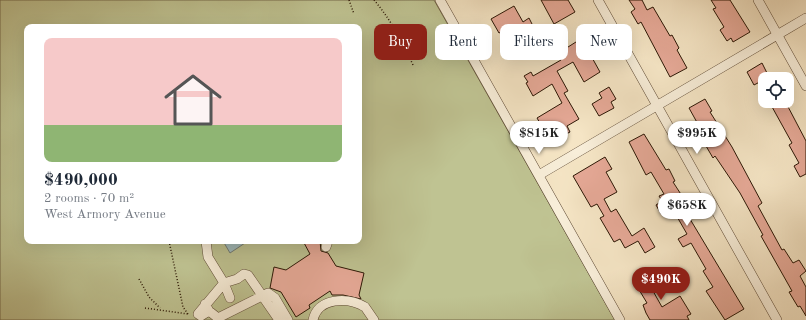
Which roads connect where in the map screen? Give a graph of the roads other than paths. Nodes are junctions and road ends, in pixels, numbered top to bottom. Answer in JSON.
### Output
{"nodes":[{"id":1,"x":440,"y":0,"type":"edge"},
{"id":2,"x":598,"y":0,"type":"edge"},
{"id":3,"x":758,"y":0,"type":"edge"},
{"id":4,"x":806,"y":18,"type":"edge"},
{"id":5,"x":778,"y":35,"type":"junction"},
{"id":6,"x":806,"y":86,"type":"edge"},
{"id":7,"x":657,"y":105,"type":"junction"},
{"id":8,"x":538,"y":176,"type":"junction"},
{"id":9,"x":206,"y":244,"type":"edge"},
{"id":10,"x":224,"y":283,"type":"junction"},
{"id":11,"x":262,"y":296,"type":"junction"},
{"id":12,"x":230,"y":298,"type":"dead end"},
{"id":13,"x":207,"y":308,"type":"junction"},
{"id":14,"x":193,"y":314,"type":"road end"},
{"id":15,"x":279,"y":320,"type":"edge"},
{"id":16,"x":288,"y":320,"type":"edge"},
{"id":17,"x":313,"y":320,"type":"edge"},
{"id":18,"x":374,"y":320,"type":"edge"},
{"id":19,"x":620,"y":320,"type":"edge"},
{"id":20,"x":778,"y":320,"type":"edge"}],
"edges":[{"from":1,"to":8,"type":"street"},
{"from":2,"to":7,"type":"street"},
{"from":3,"to":5,"type":"street"},
{"from":4,"to":5,"type":"street"},
{"from":5,"to":6,"type":"street"},
{"from":5,"to":7,"type":"street"},
{"from":7,"to":8,"type":"street"},
{"from":7,"to":20,"type":"street"},
{"from":8,"to":19,"type":"street"},
{"from":9,"to":10,"type":"street"},
{"from":10,"to":11,"type":"street"},
{"from":10,"to":12,"type":"street"},
{"from":10,"to":13,"type":"street"},
{"from":11,"to":13,"type":"street"},
{"from":11,"to":15,"type":"street"},
{"from":11,"to":16,"type":"street"},
{"from":13,"to":14,"type":"street"},
{"from":17,"to":18,"type":"street"}]}
